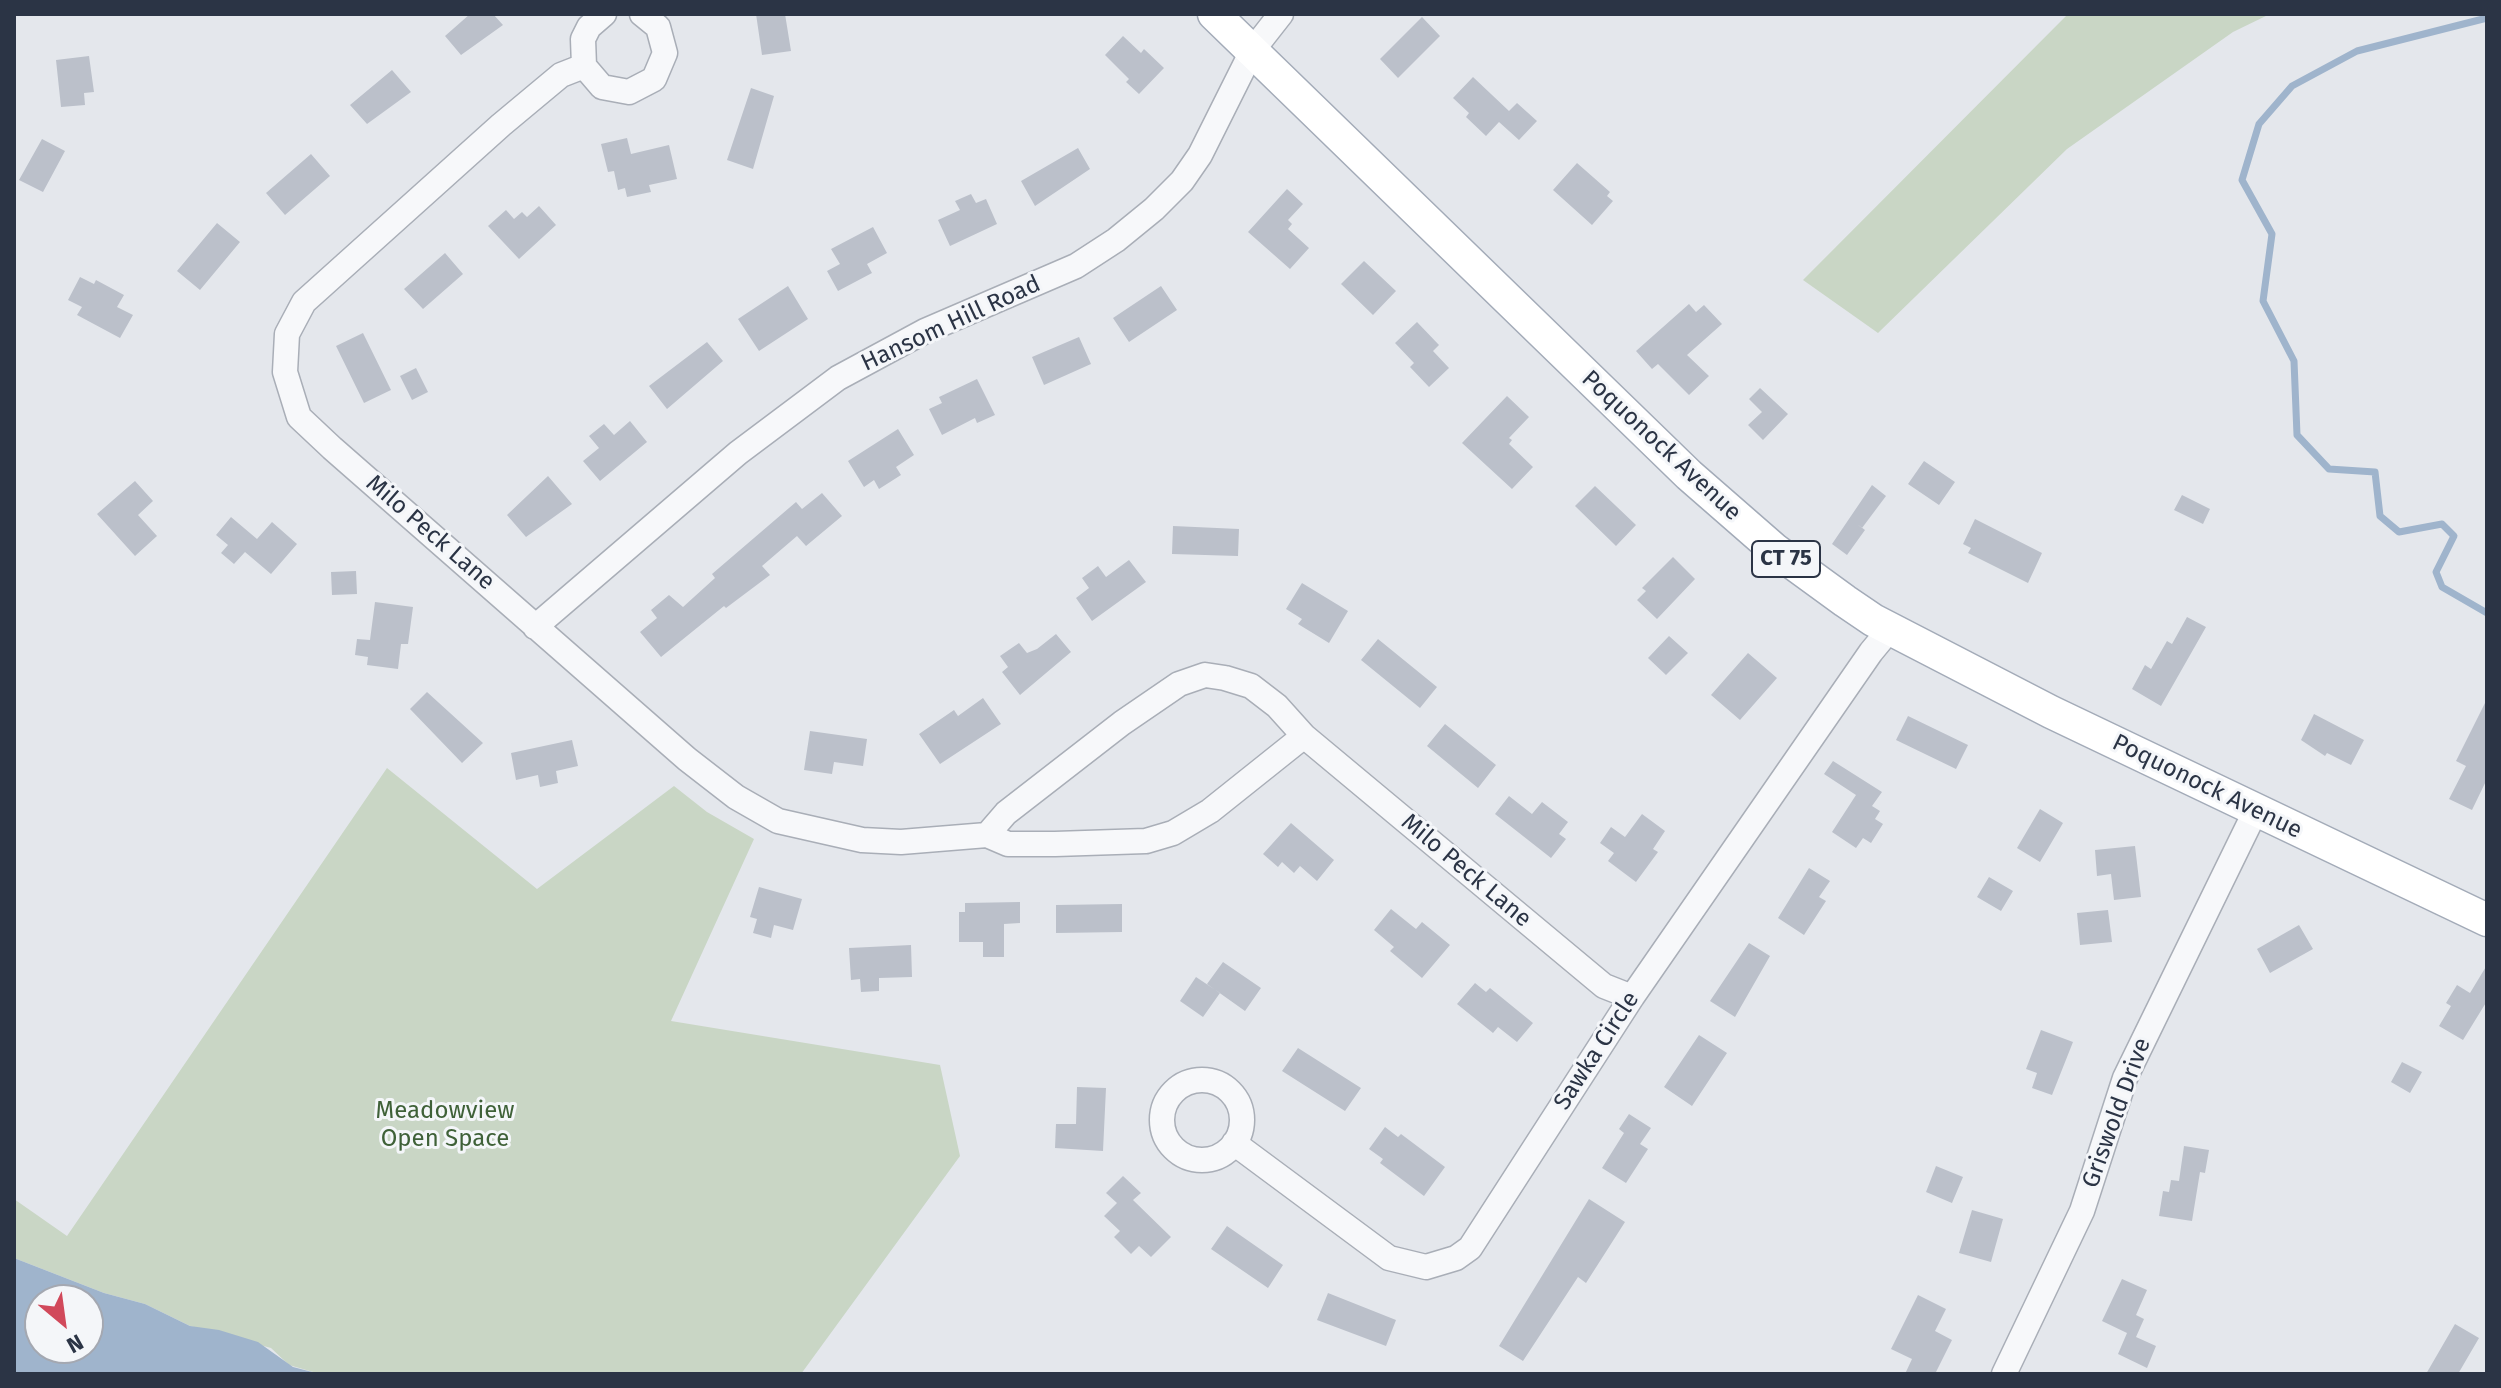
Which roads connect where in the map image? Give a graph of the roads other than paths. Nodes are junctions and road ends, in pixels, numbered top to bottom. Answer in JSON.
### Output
{"nodes":[{"id":1,"x":604,"y":14,"type":"edge"},
{"id":2,"x":642,"y":14,"type":"edge"},
{"id":3,"x":1214,"y":14,"type":"edge"},
{"id":4,"x":1281,"y":14,"type":"edge"},
{"id":5,"x":1252,"y":51,"type":"junction"},
{"id":6,"x":584,"y":66,"type":"junction"},
{"id":7,"x":535,"y":627,"type":"junction"},
{"id":8,"x":1890,"y":629,"type":"junction"},
{"id":9,"x":1304,"y":736,"type":"junction"},
{"id":10,"x":2256,"y":810,"type":"junction"},
{"id":11,"x":987,"y":835,"type":"junction"},
{"id":12,"x":2487,"y":920,"type":"edge"},
{"id":13,"x":1632,"y":997,"type":"junction"},
{"id":14,"x":1234,"y":1143,"type":"dead end"},
{"id":15,"x":2004,"y":1374,"type":"edge"}],
"edges":[{"from":1,"to":6,"type":"street"},
{"from":2,"to":6,"type":"street"},
{"from":3,"to":5,"type":"main road","name":"Poquonock Avenue","number":"CT 75"},
{"from":4,"to":5,"type":"street","name":"Hansom Hill Road"},
{"from":5,"to":7,"type":"street","name":"Hansom Hill Road"},
{"from":5,"to":8,"type":"main road","name":"Poquonock Avenue","number":"CT 75"},
{"from":6,"to":7,"type":"street","name":"Milo Peck Lane"},
{"from":7,"to":11,"type":"street","name":"Milo Peck Lane"},
{"from":8,"to":10,"type":"main road","name":"Poquonock Avenue","number":"CT 75"},
{"from":8,"to":13,"type":"street","name":"Sawka Circle"},
{"from":9,"to":11,"type":"street","name":"Milo Peck Lane"},
{"from":9,"to":11,"type":"street","name":"Milo Peck Lane"},
{"from":9,"to":13,"type":"street","name":"Milo Peck Lane"},
{"from":10,"to":12,"type":"main road","name":"Poquonock Avenue","number":"CT 75"},
{"from":10,"to":15,"type":"street","name":"Griswold Drive"},
{"from":13,"to":14,"type":"street","name":"Sawka Circle"}]}
